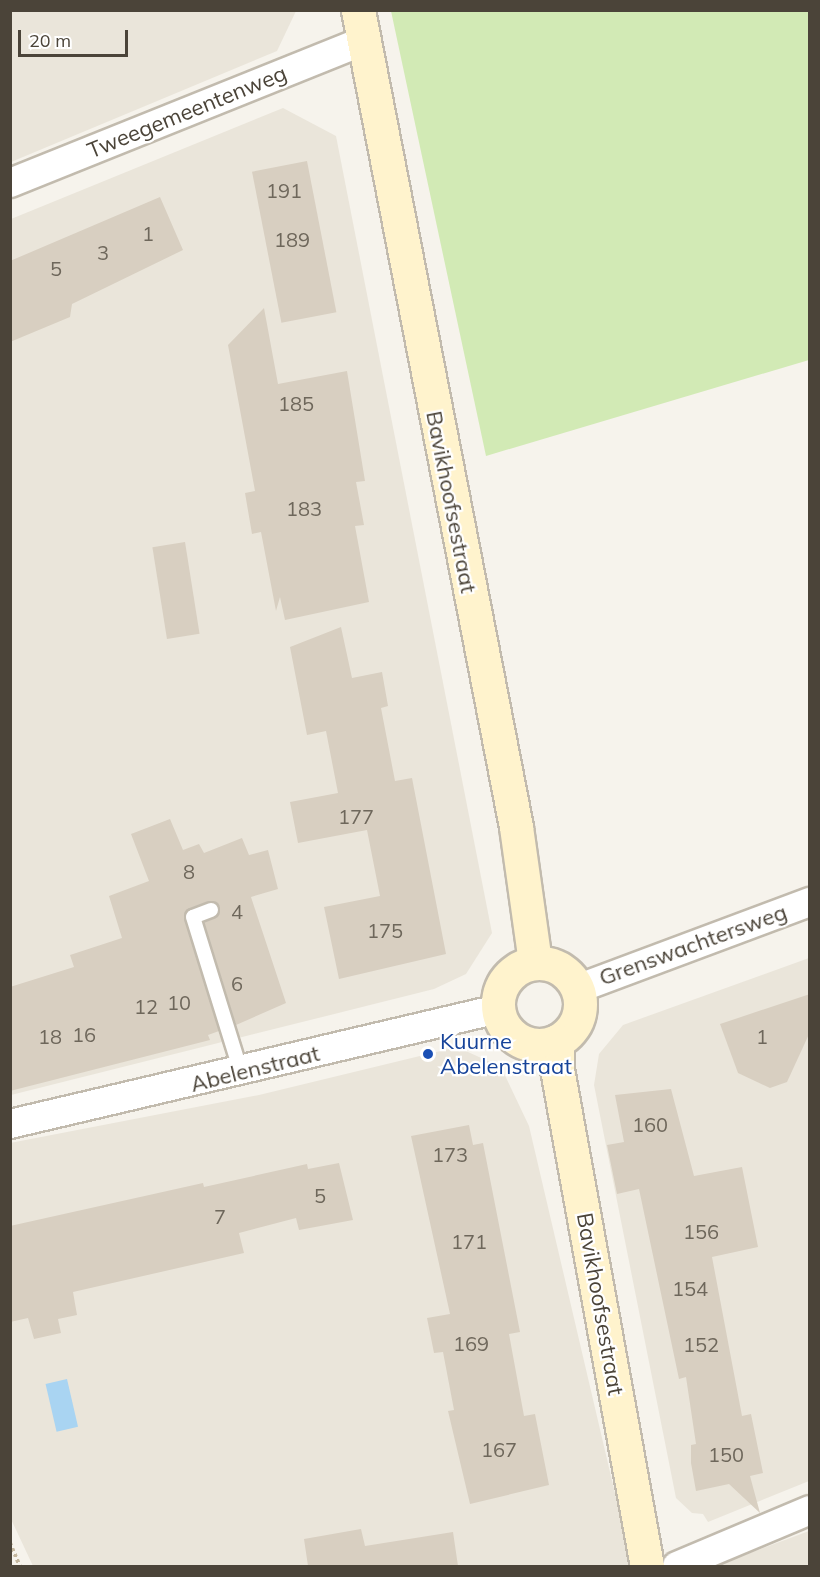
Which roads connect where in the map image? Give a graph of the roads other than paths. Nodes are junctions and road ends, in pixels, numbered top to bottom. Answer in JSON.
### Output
{"nodes":[{"id":1,"x":361,"y":26,"type":"edge"},
{"id":2,"x":10,"y":183,"type":"edge"},
{"id":3,"x":810,"y":902,"type":"edge"},
{"id":4,"x":212,"y":910,"type":"dead end"},
{"id":5,"x":536,"y":963,"type":"junction"},
{"id":6,"x":577,"y":989,"type":"junction"},
{"id":7,"x":498,"y":1009,"type":"junction"},
{"id":8,"x":557,"y":1041,"type":"junction"},
{"id":9,"x":241,"y":1074,"type":"junction"},
{"id":10,"x":10,"y":1124,"type":"edge"},
{"id":11,"x":810,"y":1510,"type":"edge"},
{"id":12,"x":647,"y":1566,"type":"edge"},
{"id":13,"x":676,"y":1566,"type":"edge"}],
"edges":[{"from":1,"to":2,"type":"street","name":"Tweegemeentenweg"},
{"from":1,"to":5,"type":"street","name":"Bavikhoofsestraat"},
{"from":3,"to":6,"type":"street","name":"Grenswachtersweg"},
{"from":4,"to":9,"type":"lane"},
{"from":5,"to":6,"type":"street"},
{"from":5,"to":7,"type":"street"},
{"from":6,"to":8,"type":"street"},
{"from":7,"to":8,"type":"street"},
{"from":7,"to":9,"type":"street","name":"Abelenstraat"},
{"from":8,"to":12,"type":"street","name":"Bavikhoofsestraat"},
{"from":9,"to":10,"type":"street","name":"Abelenstraat"},
{"from":11,"to":13,"type":"street"}]}
